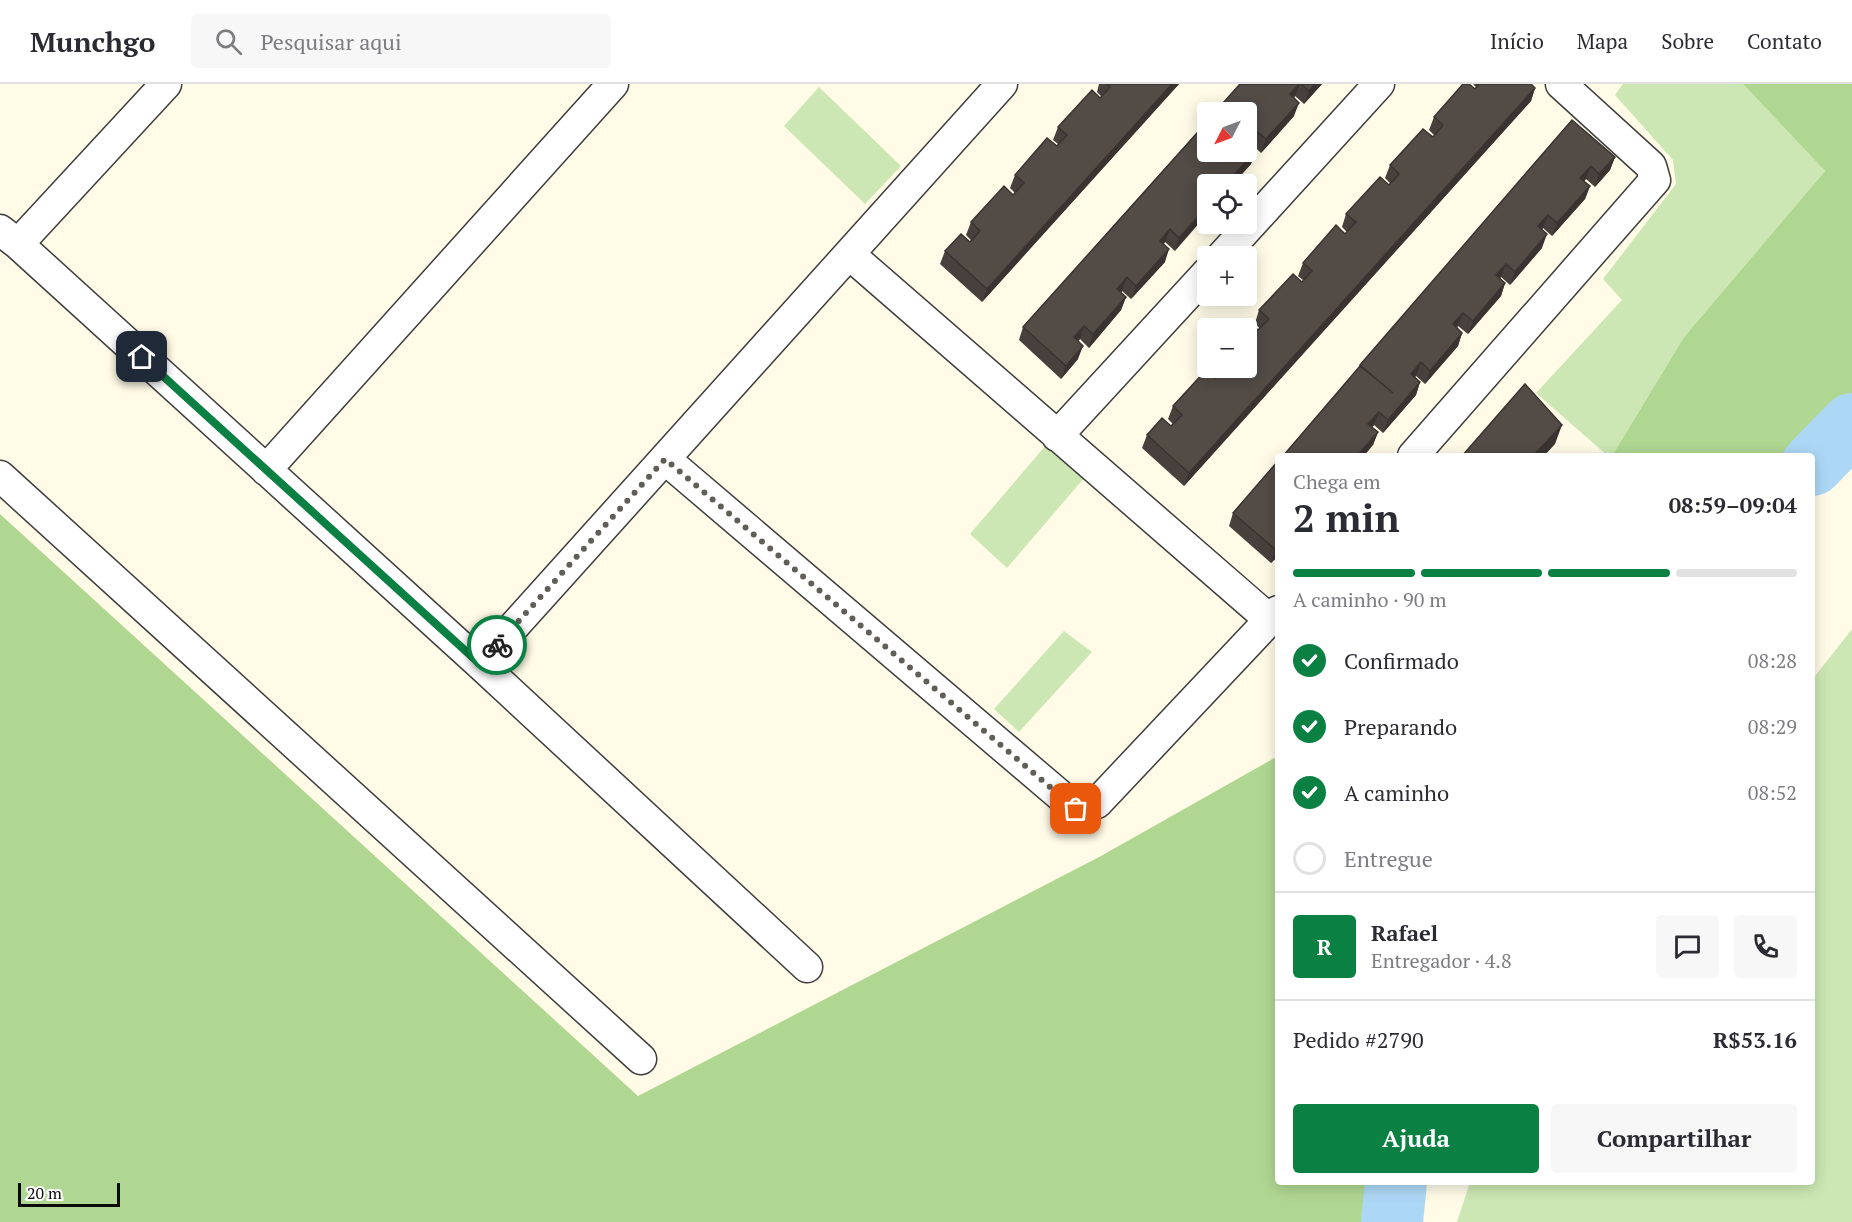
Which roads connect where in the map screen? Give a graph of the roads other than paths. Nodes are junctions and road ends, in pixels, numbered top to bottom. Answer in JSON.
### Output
{"nodes":[{"id":1,"x":166,"y":84,"type":"edge"},
{"id":2,"x":613,"y":84,"type":"edge"},
{"id":3,"x":1002,"y":84,"type":"edge"},
{"id":4,"x":1379,"y":84,"type":"edge"},
{"id":5,"x":1561,"y":84,"type":"edge"},
{"id":6,"x":9,"y":237,"type":"edge"},
{"id":7,"x":1231,"y":246,"type":"edge"},
{"id":8,"x":849,"y":254,"type":"junction"},
{"id":9,"x":1197,"y":284,"type":"edge"},
{"id":10,"x":1058,"y":436,"type":"junction"},
{"id":11,"x":1416,"y":453,"type":"edge"},
{"id":12,"x":665,"y":459,"type":"junction"},
{"id":13,"x":266,"y":470,"type":"junction"},
{"id":14,"x":0,"y":476,"type":"edge"},
{"id":15,"x":1274,"y":615,"type":"edge"},
{"id":16,"x":480,"y":664,"type":"junction"},
{"id":17,"x":807,"y":967,"type":"dead end"},
{"id":18,"x":641,"y":1059,"type":"dead end"}],
"edges":[{"from":1,"to":6,"type":"street"},
{"from":2,"to":13,"type":"street"},
{"from":3,"to":8,"type":"street"},
{"from":4,"to":7,"type":"street"},
{"from":5,"to":11,"type":"street"},
{"from":6,"to":13,"type":"street"},
{"from":8,"to":10,"type":"street"},
{"from":8,"to":12,"type":"street"},
{"from":9,"to":10,"type":"street"},
{"from":10,"to":15,"type":"street"},
{"from":12,"to":15,"type":"street"},
{"from":12,"to":16,"type":"street"},
{"from":13,"to":16,"type":"street"},
{"from":14,"to":18,"type":"street"},
{"from":16,"to":17,"type":"street"}]}
